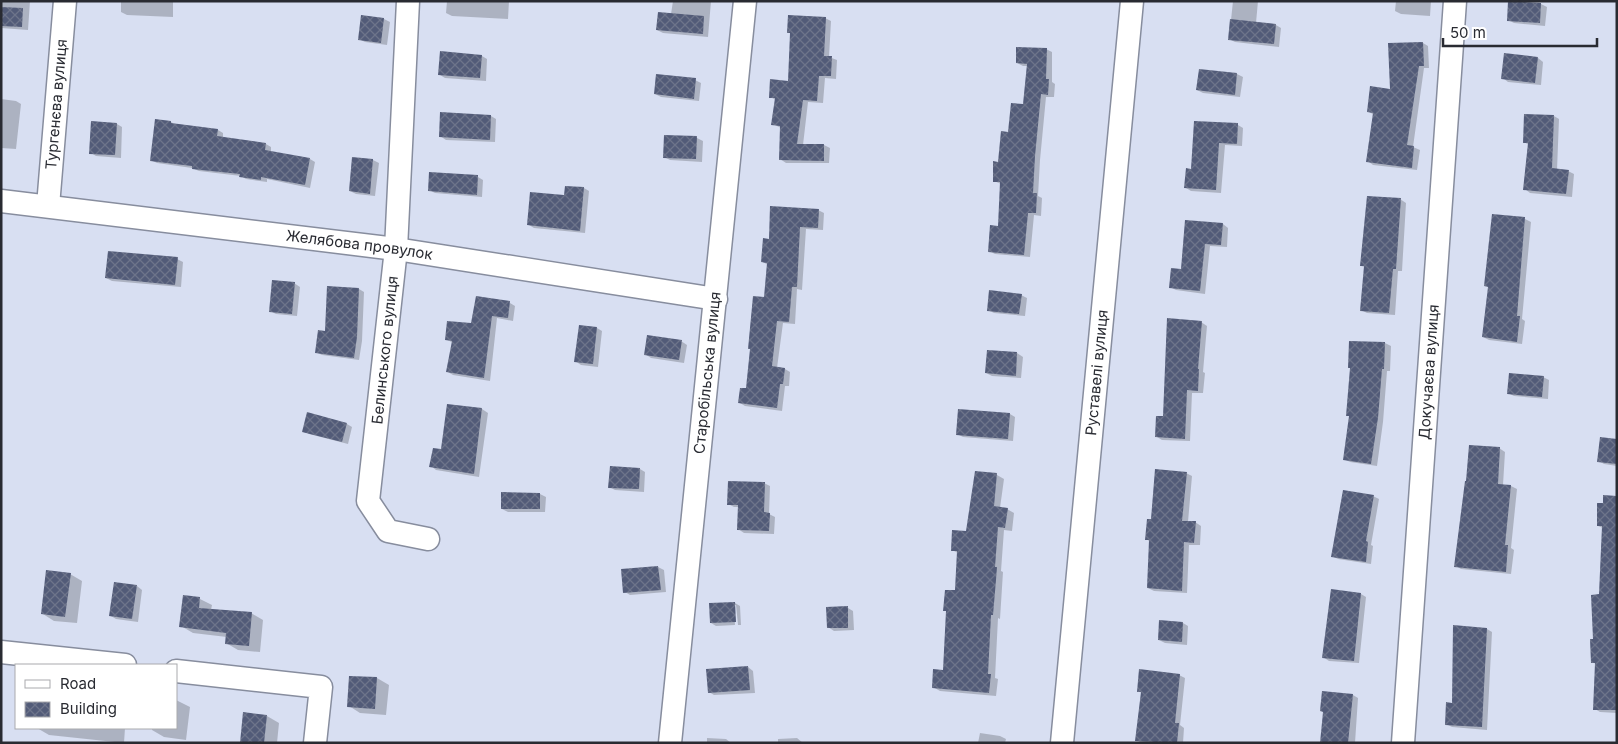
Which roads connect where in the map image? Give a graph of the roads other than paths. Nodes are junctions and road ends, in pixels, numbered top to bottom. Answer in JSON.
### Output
{"nodes":[{"id":1,"x":65,"y":1,"type":"edge"},
{"id":2,"x":408,"y":1,"type":"edge"},
{"id":3,"x":745,"y":1,"type":"edge"},
{"id":4,"x":1132,"y":1,"type":"edge"},
{"id":5,"x":1455,"y":1,"type":"edge"},
{"id":6,"x":1,"y":201,"type":"edge"},
{"id":7,"x":48,"y":206,"type":"junction"},
{"id":8,"x":396,"y":249,"type":"junction"},
{"id":9,"x":716,"y":299,"type":"junction"},
{"id":10,"x":428,"y":539,"type":"dead end"},
{"id":11,"x":1,"y":652,"type":"edge"},
{"id":12,"x":115,"y":664,"type":"edge"},
{"id":13,"x":178,"y":671,"type":"edge"},
{"id":14,"x":315,"y":743,"type":"edge"},
{"id":15,"x":670,"y":743,"type":"edge"},
{"id":16,"x":1062,"y":743,"type":"edge"},
{"id":17,"x":1402,"y":743,"type":"edge"}],
"edges":[{"from":1,"to":7,"type":"street","name":"Тургенєва вулиця"},
{"from":2,"to":8,"type":"street","name":"Белинського вулиця"},
{"from":3,"to":9,"type":"street","name":"Старобільська вулиця"},
{"from":4,"to":16,"type":"street","name":"Руставелі вулиця"},
{"from":5,"to":17,"type":"street","name":"Докучаєва вулиця"},
{"from":6,"to":7,"type":"street","name":"Желябова провулок"},
{"from":7,"to":8,"type":"street","name":"Желябова провулок"},
{"from":8,"to":9,"type":"street","name":"Желябова провулок"},
{"from":8,"to":10,"type":"street","name":"Белинського вулиця"},
{"from":9,"to":15,"type":"street","name":"Старобільська вулиця"},
{"from":11,"to":12,"type":"street"},
{"from":13,"to":14,"type":"street"}]}
